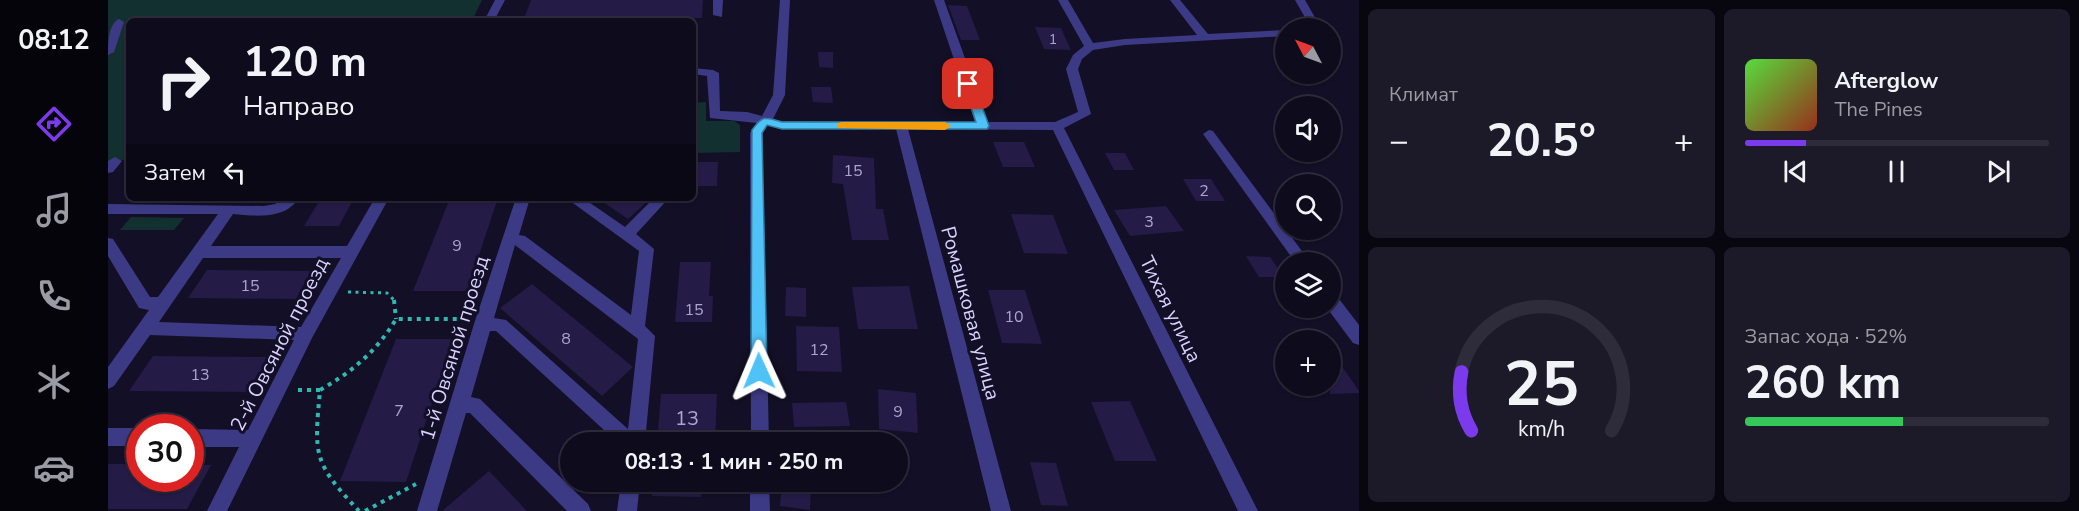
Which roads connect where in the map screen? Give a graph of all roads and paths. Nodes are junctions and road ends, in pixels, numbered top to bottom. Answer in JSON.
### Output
{"nodes":[{"id":1,"x":500,"y":0,"type":"edge"},
{"id":2,"x":718,"y":0,"type":"edge"},
{"id":3,"x":785,"y":0,"type":"edge"},
{"id":4,"x":939,"y":0,"type":"edge"},
{"id":5,"x":1063,"y":0,"type":"edge"},
{"id":6,"x":1175,"y":0,"type":"edge"},
{"id":7,"x":1300,"y":0,"type":"edge"},
{"id":8,"x":718,"y":15,"type":"dead end"},
{"id":9,"x":491,"y":18,"type":"edge"},
{"id":10,"x":1310,"y":18,"type":"edge"},
{"id":11,"x":119,"y":22,"type":"edge"},
{"id":12,"x":1275,"y":34,"type":"edge"},
{"id":13,"x":1205,"y":38,"type":"junction"},
{"id":14,"x":1090,"y":47,"type":"junction"},
{"id":15,"x":108,"y":52,"type":"edge"},
{"id":16,"x":696,"y":71,"type":"edge"},
{"id":17,"x":765,"y":121,"type":"junction"},
{"id":18,"x":901,"y":126,"type":"junction"},
{"id":19,"x":983,"y":126,"type":"junction"},
{"id":20,"x":1057,"y":126,"type":"junction"},
{"id":21,"x":1209,"y":134,"type":"dead end"},
{"id":22,"x":290,"y":201,"type":"edge"},
{"id":23,"x":380,"y":201,"type":"edge"},
{"id":24,"x":522,"y":201,"type":"edge"},
{"id":25,"x":577,"y":201,"type":"edge"},
{"id":26,"x":659,"y":201,"type":"edge"},
{"id":27,"x":108,"y":209,"type":"edge"},
{"id":28,"x":230,"y":209,"type":"junction"},
{"id":29,"x":626,"y":235,"type":"junction"},
{"id":30,"x":509,"y":240,"type":"junction"},
{"id":31,"x":108,"y":243,"type":"edge"},
{"id":32,"x":200,"y":252,"type":"junction"},
{"id":33,"x":351,"y":252,"type":"junction"},
{"id":34,"x":1296,"y":252,"type":"edge"},
{"id":35,"x":328,"y":293,"type":"junction"},
{"id":36,"x":162,"y":304,"type":"junction"},
{"id":37,"x":1341,"y":314,"type":"edge"},
{"id":38,"x":396,"y":319,"type":"junction"},
{"id":39,"x":482,"y":322,"type":"junction"},
{"id":40,"x":146,"y":328,"type":"junction"},
{"id":41,"x":637,"y":328,"type":"junction"},
{"id":42,"x":306,"y":334,"type":"junction"},
{"id":43,"x":1359,"y":338,"type":"edge"},
{"id":44,"x":108,"y":381,"type":"edge"},
{"id":45,"x":279,"y":389,"type":"junction"},
{"id":46,"x":320,"y":390,"type":"junction"},
{"id":47,"x":460,"y":405,"type":"junction"},
{"id":48,"x":618,"y":432,"type":"edge"},
{"id":49,"x":637,"y":432,"type":"edge"},
{"id":50,"x":759,"y":432,"type":"edge"},
{"id":51,"x":108,"y":437,"type":"edge"},
{"id":52,"x":126,"y":437,"type":"edge"},
{"id":53,"x":204,"y":438,"type":"edge"},
{"id":54,"x":254,"y":439,"type":"junction"},
{"id":55,"x":439,"y":472,"type":"junction"},
{"id":56,"x":630,"y":492,"type":"edge"},
{"id":57,"x":760,"y":492,"type":"edge"},
{"id":58,"x":217,"y":511,"type":"edge"},
{"id":59,"x":359,"y":511,"type":"edge"},
{"id":60,"x":365,"y":511,"type":"edge"},
{"id":61,"x":427,"y":511,"type":"edge"},
{"id":62,"x":581,"y":511,"type":"edge"},
{"id":63,"x":627,"y":511,"type":"edge"},
{"id":64,"x":760,"y":511,"type":"edge"},
{"id":65,"x":1001,"y":511,"type":"edge"},
{"id":66,"x":1248,"y":511,"type":"edge"}],
"edges":[{"from":1,"to":9,"type":"street"},
{"from":2,"to":8,"type":"street"},
{"from":3,"to":17,"type":"street"},
{"from":4,"to":19,"type":"street"},
{"from":5,"to":14,"type":"street"},
{"from":6,"to":13,"type":"street"},
{"from":7,"to":10,"type":"street"},
{"from":11,"to":15,"type":"street"},
{"from":12,"to":13,"type":"street"},
{"from":13,"to":14,"type":"street"},
{"from":14,"to":20,"type":"street"},
{"from":16,"to":17,"type":"street"},
{"from":17,"to":18,"type":"street"},
{"from":17,"to":50,"type":"street"},
{"from":18,"to":19,"type":"street"},
{"from":18,"to":65,"type":"street","name":"Ромашковая улица"},
{"from":19,"to":20,"type":"street"},
{"from":20,"to":66,"type":"street","name":"Тихая улица"},
{"from":21,"to":34,"type":"street"},
{"from":22,"to":28,"type":"street"},
{"from":23,"to":33,"type":"street","name":"2-й Овсяной проезд"},
{"from":24,"to":30,"type":"street","name":"1-й Овсяной проезд"},
{"from":25,"to":29,"type":"street"},
{"from":26,"to":29,"type":"street"},
{"from":27,"to":28,"type":"street"},
{"from":28,"to":32,"type":"street"},
{"from":29,"to":41,"type":"street"},
{"from":30,"to":39,"type":"street","name":"1-й Овсяной проезд"},
{"from":30,"to":41,"type":"street"},
{"from":31,"to":36,"type":"street"},
{"from":32,"to":33,"type":"street"},
{"from":32,"to":36,"type":"street"},
{"from":33,"to":35,"type":"street","name":"2-й Овсяной проезд"},
{"from":35,"to":38,"type":"path"},
{"from":35,"to":42,"type":"street","name":"2-й Овсяной проезд"},
{"from":36,"to":40,"type":"street"},
{"from":37,"to":43,"type":"street"},
{"from":38,"to":39,"type":"path"},
{"from":38,"to":46,"type":"path"},
{"from":39,"to":47,"type":"street","name":"1-й Овсяной проезд"},
{"from":39,"to":48,"type":"street"},
{"from":40,"to":42,"type":"street"},
{"from":40,"to":44,"type":"street"},
{"from":41,"to":49,"type":"street"},
{"from":42,"to":45,"type":"street","name":"2-й Овсяной проезд"},
{"from":45,"to":46,"type":"path"},
{"from":45,"to":54,"type":"street","name":"2-й Овсяной проезд"},
{"from":46,"to":59,"type":"path"},
{"from":47,"to":55,"type":"street","name":"1-й Овсяной проезд"},
{"from":47,"to":62,"type":"street"},
{"from":51,"to":52,"type":"street"},
{"from":53,"to":54,"type":"street"},
{"from":54,"to":58,"type":"street","name":"2-й Овсяной проезд"},
{"from":55,"to":60,"type":"path"},
{"from":55,"to":61,"type":"street","name":"1-й Овсяной проезд"},
{"from":56,"to":63,"type":"street"},
{"from":57,"to":64,"type":"street"}]}
